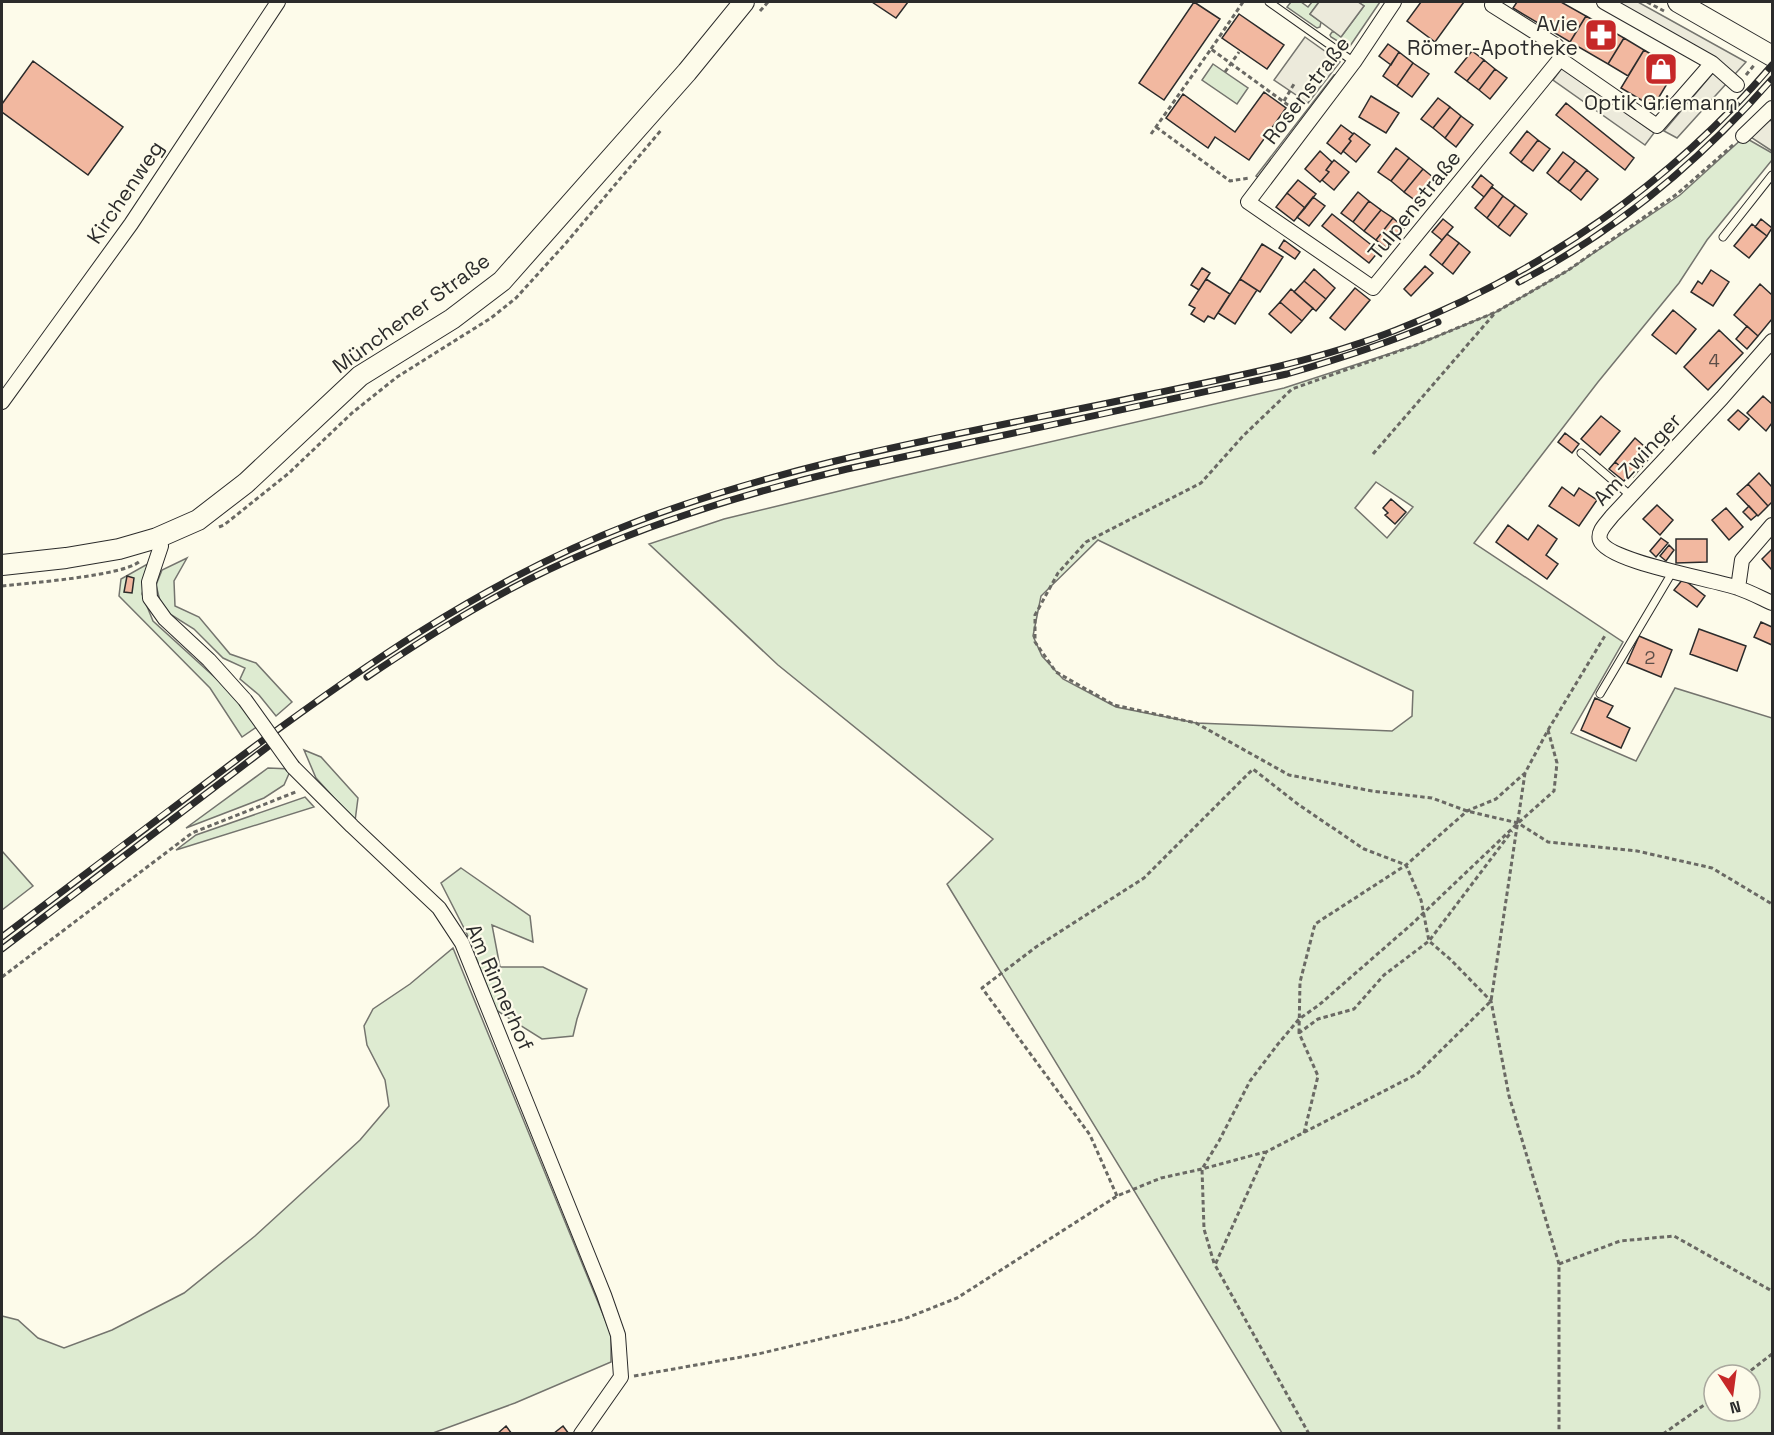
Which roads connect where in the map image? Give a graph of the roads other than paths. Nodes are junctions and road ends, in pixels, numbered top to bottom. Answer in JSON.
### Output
{"nodes":[{"id":1,"x":278,"y":2,"type":"edge"},
{"id":2,"x":744,"y":2,"type":"edge"},
{"id":3,"x":1269,"y":2,"type":"edge"},
{"id":4,"x":1394,"y":2,"type":"edge"},
{"id":5,"x":1604,"y":2,"type":"edge"},
{"id":6,"x":1678,"y":2,"type":"edge"},
{"id":7,"x":1492,"y":5,"type":"dead end"},
{"id":8,"x":1773,"y":56,"type":"edge"},
{"id":9,"x":1560,"y":59,"type":"junction"},
{"id":10,"x":1354,"y":62,"type":"junction"},
{"id":11,"x":1712,"y":63,"type":"junction"},
{"id":12,"x":1737,"y":85,"type":"dead end"},
{"id":13,"x":1772,"y":111,"type":"edge"},
{"id":14,"x":1743,"y":136,"type":"road end"},
{"id":15,"x":1773,"y":175,"type":"edge"},
{"id":16,"x":1248,"y":202,"type":"joint"},
{"id":17,"x":1724,"y":237,"type":"dead end"},
{"id":18,"x":1773,"y":341,"type":"edge"},
{"id":19,"x":2,"y":402,"type":"edge"},
{"id":20,"x":1581,"y":453,"type":"dead end"},
{"id":21,"x":1631,"y":496,"type":"junction"},
{"id":22,"x":1773,"y":525,"type":"edge"},
{"id":23,"x":157,"y":538,"type":"junction"},
{"id":24,"x":2,"y":565,"type":"edge"},
{"id":25,"x":1673,"y":571,"type":"junction"},
{"id":26,"x":1738,"y":588,"type":"junction"},
{"id":27,"x":1773,"y":603,"type":"edge"},
{"id":28,"x":1600,"y":694,"type":"dead end"},
{"id":29,"x":581,"y":1434,"type":"edge"}],
"edges":[{"from":1,"to":19,"type":"street","name":"Kirchenweg"},
{"from":2,"to":23,"type":"street","name":"Münchener Straße"},
{"from":3,"to":10,"type":"lane"},
{"from":4,"to":10,"type":"street","name":"Rosenstraße"},
{"from":5,"to":11,"type":"street"},
{"from":6,"to":8,"type":"street"},
{"from":7,"to":9,"type":"street"},
{"from":9,"to":11,"type":"street"},
{"from":9,"to":16,"type":"street","name":"Tulpenstraße"},
{"from":10,"to":16,"type":"street","name":"Rosenstraße"},
{"from":11,"to":12,"type":"street"},
{"from":13,"to":14,"type":"street"},
{"from":15,"to":17,"type":"lane"},
{"from":18,"to":21,"type":"street","name":"Am Zwinger"},
{"from":20,"to":21,"type":"lane"},
{"from":21,"to":25,"type":"street","name":"Am Zwinger"},
{"from":22,"to":26,"type":"street"},
{"from":23,"to":24,"type":"street","name":"Münchener Straße"},
{"from":23,"to":29,"type":"street","name":"Am Rinnerhof","bridge":true},
{"from":25,"to":26,"type":"street","name":"Am Zwinger"},
{"from":25,"to":28,"type":"lane"},
{"from":26,"to":27,"type":"street","name":"Am Zwinger"}]}
